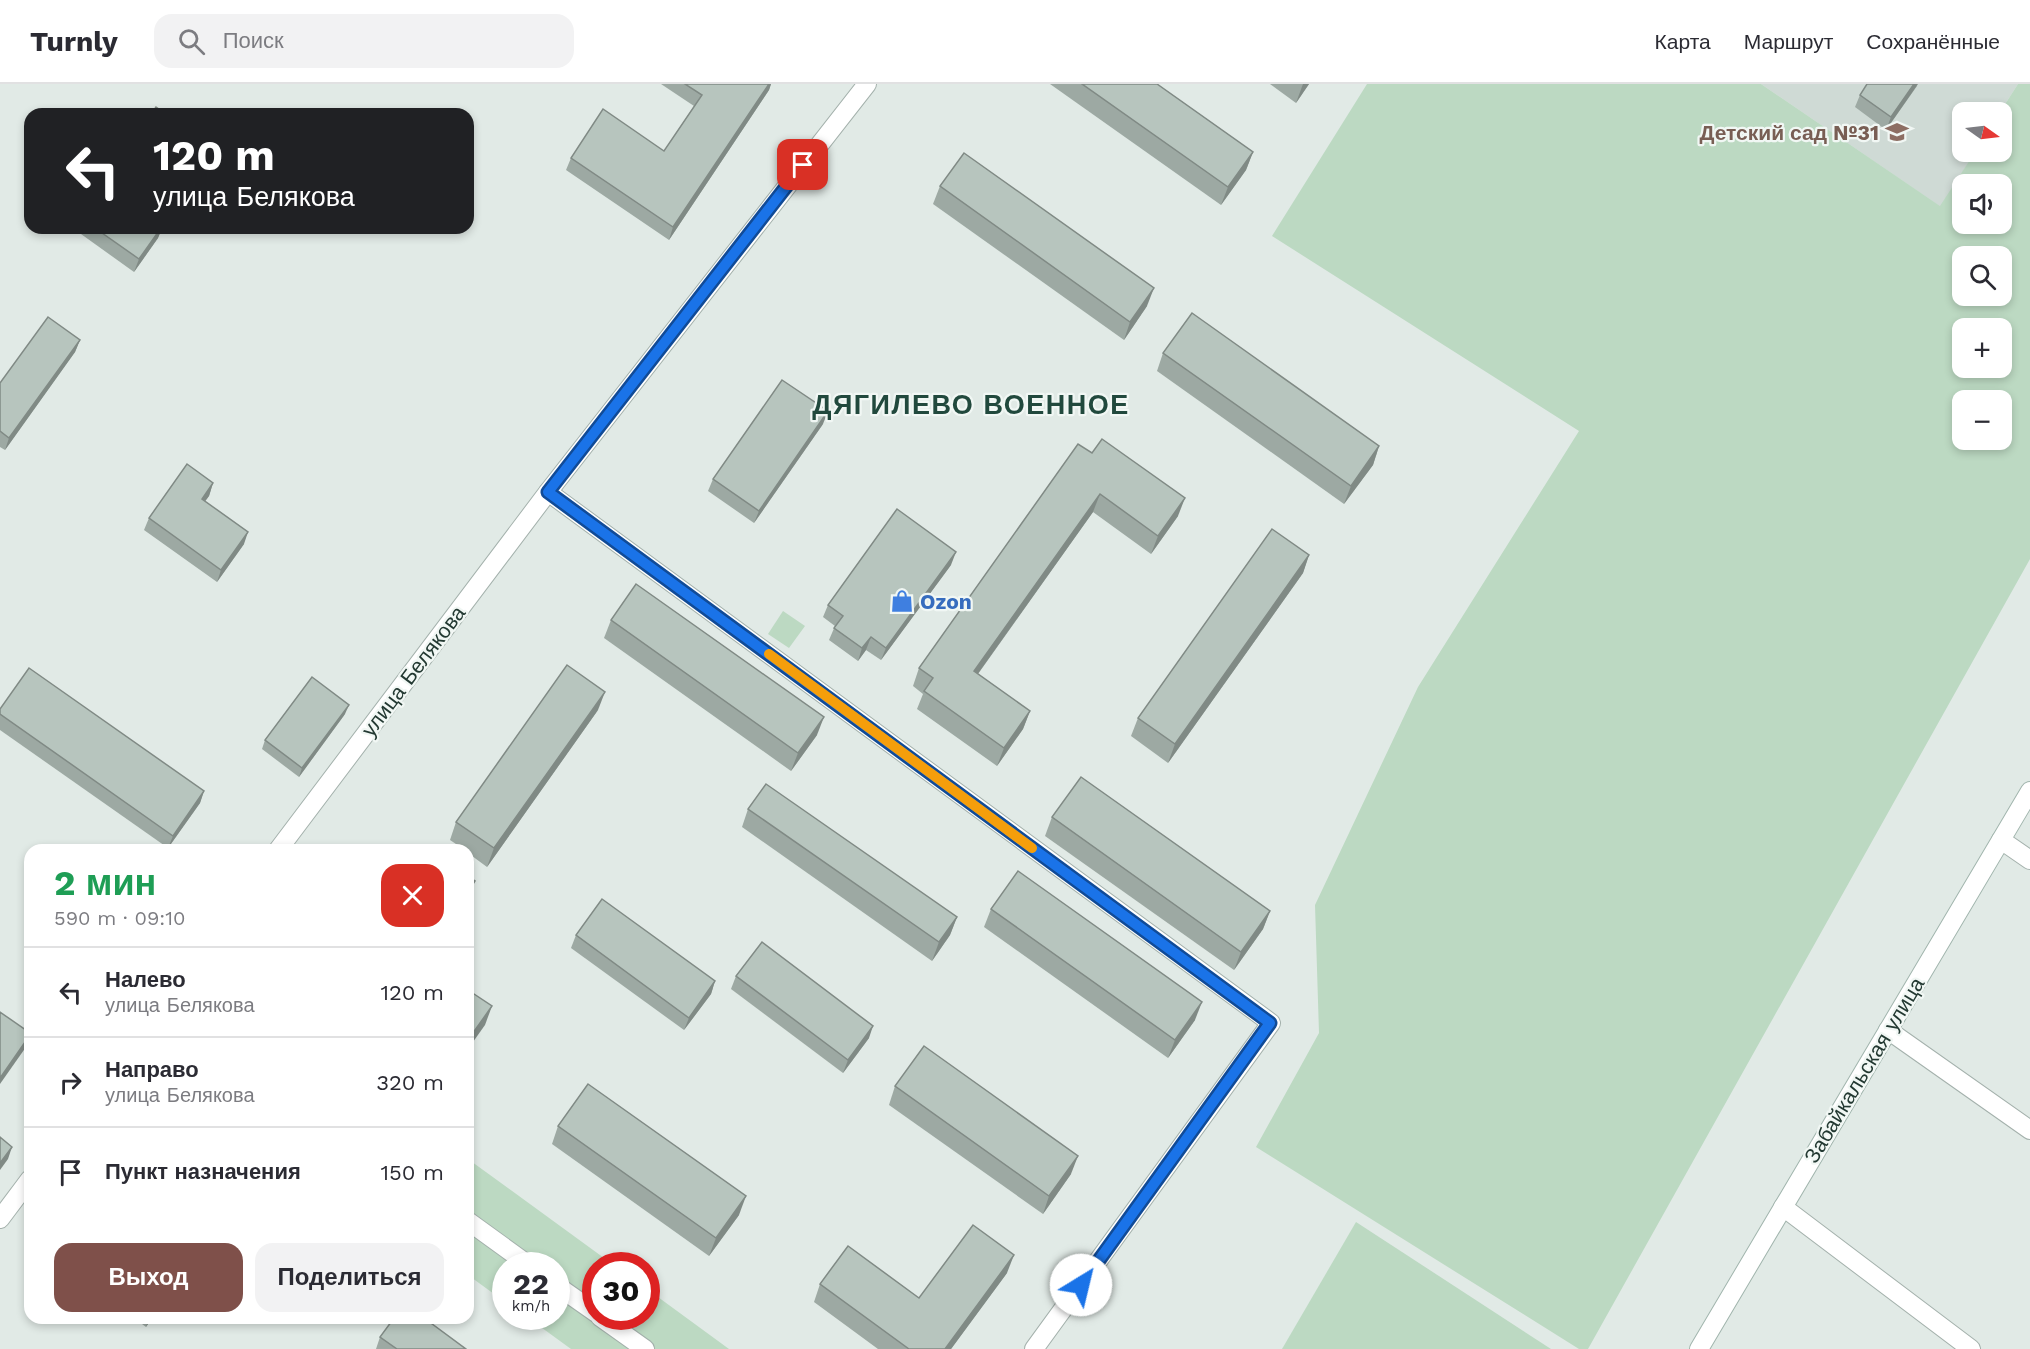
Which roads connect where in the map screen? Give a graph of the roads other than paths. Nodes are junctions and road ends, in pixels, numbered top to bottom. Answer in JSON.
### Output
{"nodes":[{"id":1,"x":867,"y":84,"type":"edge"},
{"id":2,"x":548,"y":492,"type":"junction"},
{"id":3,"x":2030,"y":791,"type":"edge"},
{"id":4,"x":2001,"y":840,"type":"junction"},
{"id":5,"x":283,"y":844,"type":"edge"},
{"id":6,"x":2030,"y":860,"type":"edge"},
{"id":7,"x":1888,"y":1030,"type":"junction"},
{"id":8,"x":2030,"y":1130,"type":"edge"},
{"id":9,"x":24,"y":1187,"type":"edge"},
{"id":10,"x":1783,"y":1207,"type":"junction"},
{"id":11,"x":0,"y":1219,"type":"edge"},
{"id":12,"x":474,"y":1225,"type":"edge"},
{"id":13,"x":511,"y":1252,"type":"edge"},
{"id":14,"x":618,"y":1330,"type":"edge"},
{"id":15,"x":645,"y":1349,"type":"edge"},
{"id":16,"x":1034,"y":1349,"type":"edge"},
{"id":17,"x":1699,"y":1349,"type":"edge"},
{"id":18,"x":1971,"y":1349,"type":"edge"}],
"edges":[{"from":1,"to":2,"type":"street","name":"улица Белякова"},
{"from":2,"to":5,"type":"street","name":"улица Белякова"},
{"from":2,"to":16,"type":"street"},
{"from":3,"to":4,"type":"street","name":"Забайкальская улица"},
{"from":4,"to":6,"type":"street"},
{"from":4,"to":7,"type":"street","name":"Забайкальская улица"},
{"from":7,"to":8,"type":"street"},
{"from":7,"to":10,"type":"street","name":"Забайкальская улица"},
{"from":9,"to":11,"type":"street"},
{"from":10,"to":17,"type":"street","name":"Забайкальская улица"},
{"from":10,"to":18,"type":"street"},
{"from":12,"to":13,"type":"street"},
{"from":14,"to":15,"type":"street"}]}
